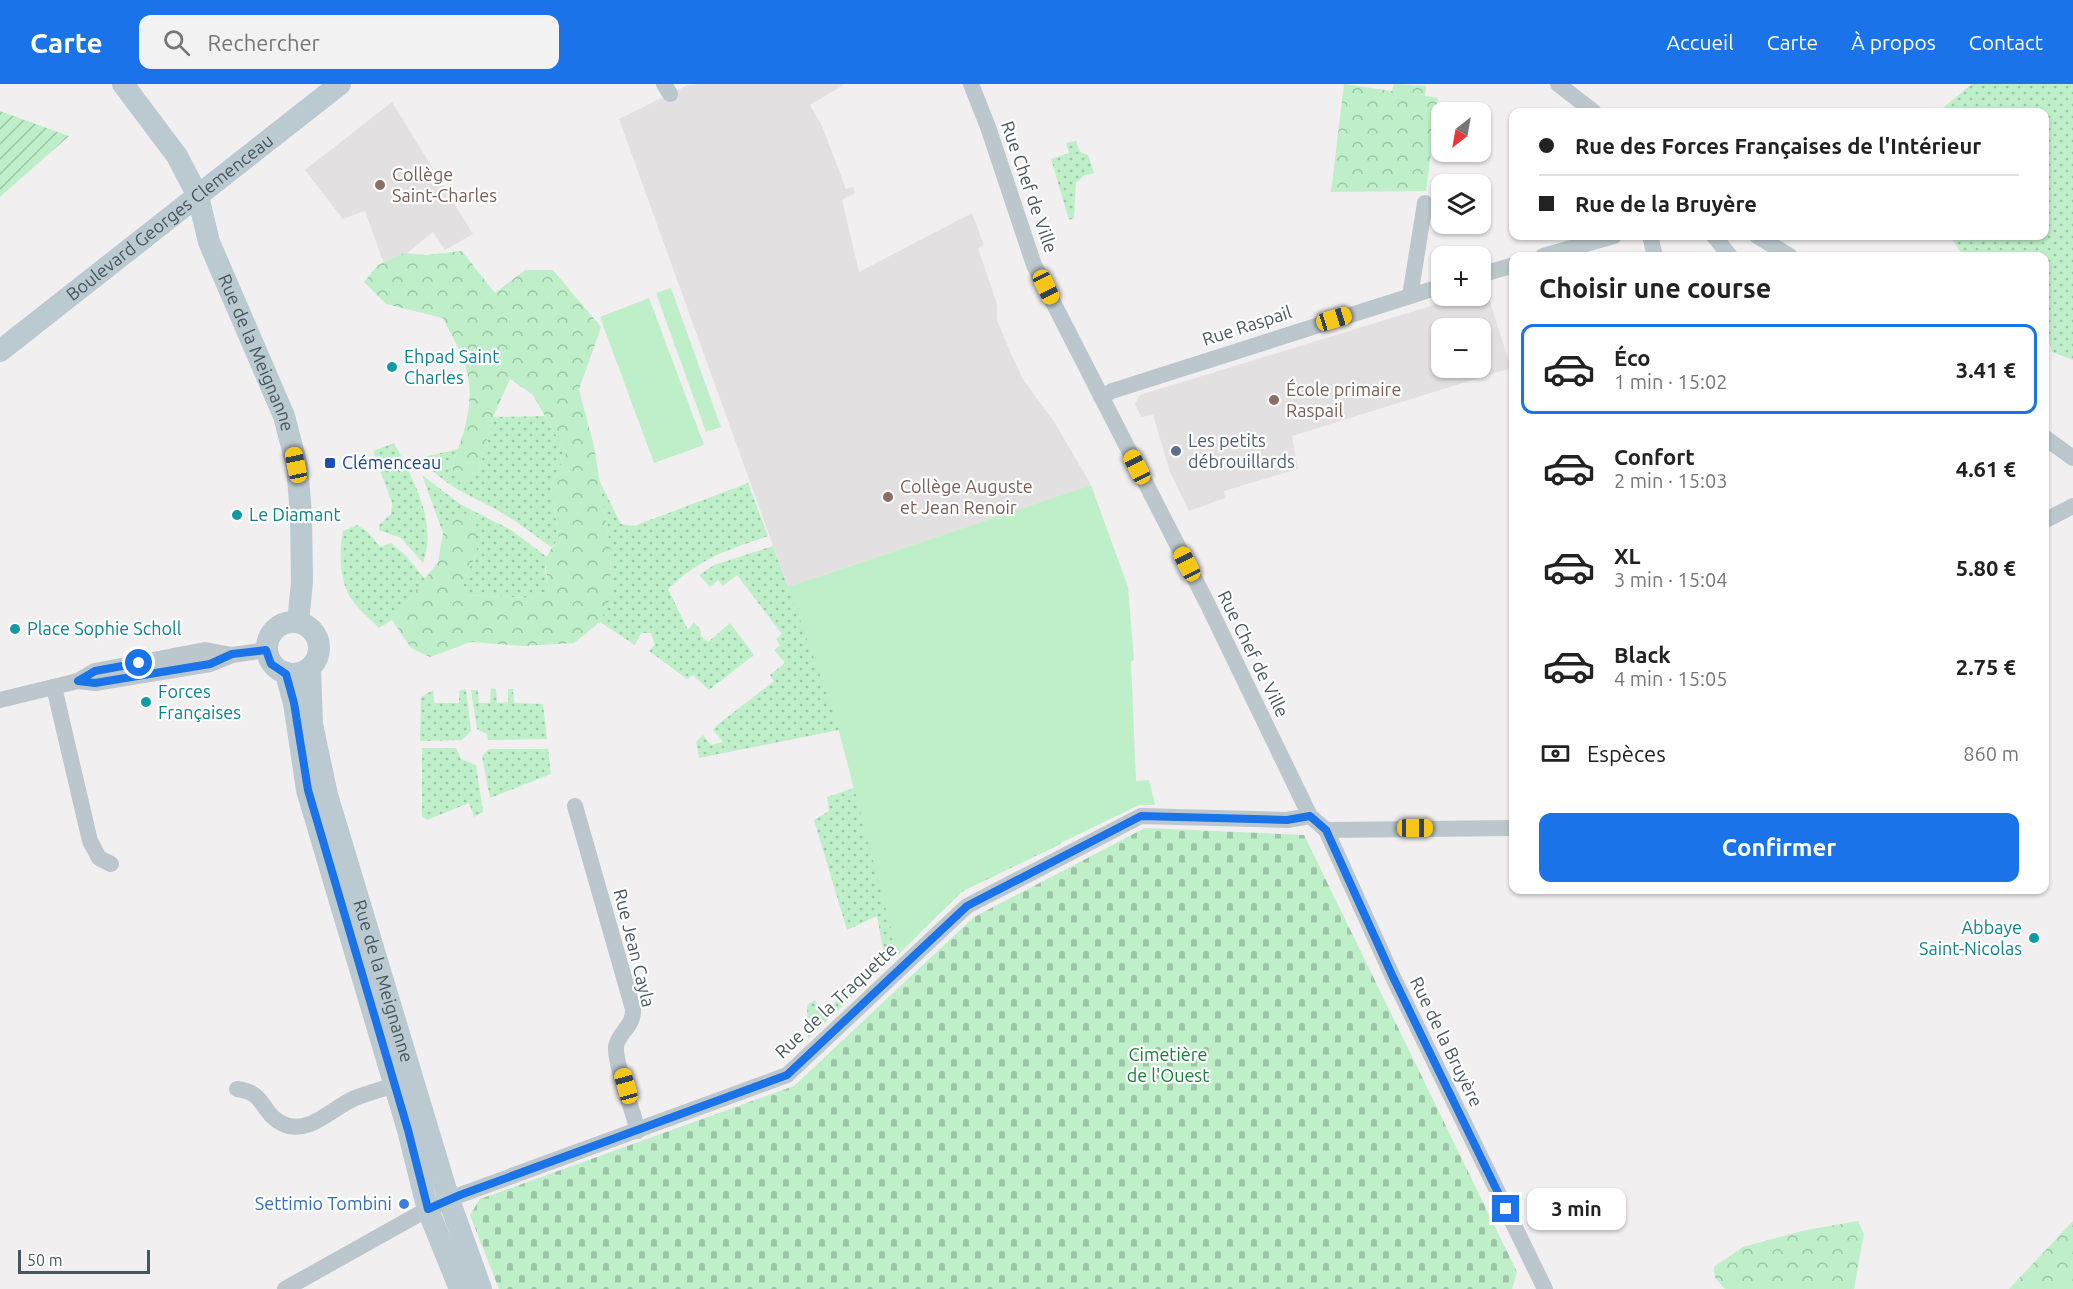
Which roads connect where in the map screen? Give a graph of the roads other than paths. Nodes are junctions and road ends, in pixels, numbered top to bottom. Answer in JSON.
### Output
{"nodes":[{"id":1,"x":123,"y":84,"type":"edge"},
{"id":2,"x":340,"y":84,"type":"edge"},
{"id":3,"x":971,"y":84,"type":"edge"},
{"id":4,"x":1558,"y":84,"type":"edge"},
{"id":5,"x":1589,"y":108,"type":"edge"},
{"id":6,"x":198,"y":196,"type":"junction"},
{"id":7,"x":1425,"y":203,"type":"dead end"},
{"id":8,"x":1600,"y":240,"type":"edge"},
{"id":9,"x":1717,"y":240,"type":"edge"},
{"id":10,"x":1764,"y":240,"type":"edge"},
{"id":11,"x":1557,"y":252,"type":"edge"},
{"id":12,"x":1727,"y":252,"type":"edge"},
{"id":13,"x":1783,"y":252,"type":"edge"},
{"id":14,"x":1509,"y":266,"type":"edge"},
{"id":15,"x":1491,"y":272,"type":"edge"},
{"id":16,"x":1431,"y":289,"type":"edge"},
{"id":17,"x":1410,"y":296,"type":"junction"},
{"id":18,"x":0,"y":351,"type":"edge"},
{"id":19,"x":1101,"y":397,"type":"junction"},
{"id":20,"x":2049,"y":441,"type":"edge"},
{"id":21,"x":2073,"y":458,"type":"edge"},
{"id":22,"x":2073,"y":506,"type":"edge"},
{"id":23,"x":2049,"y":518,"type":"edge"},
{"id":24,"x":298,"y":622,"type":"junction"},
{"id":25,"x":266,"y":650,"type":"junction"},
{"id":26,"x":310,"y":669,"type":"junction"},
{"id":27,"x":286,"y":674,"type":"junction"},
{"id":28,"x":54,"y":687,"type":"junction"},
{"id":29,"x":0,"y":700,"type":"edge"},
{"id":30,"x":575,"y":806,"type":"dead end"},
{"id":31,"x":1310,"y":816,"type":"junction"},
{"id":32,"x":1509,"y":828,"type":"edge"},
{"id":33,"x":1326,"y":830,"type":"junction"},
{"id":34,"x":111,"y":864,"type":"dead end"},
{"id":35,"x":404,"y":1083,"type":"junction"},
{"id":36,"x":237,"y":1089,"type":"dead end"},
{"id":37,"x":638,"y":1131,"type":"junction"},
{"id":38,"x":449,"y":1200,"type":"junction"},
{"id":39,"x":428,"y":1209,"type":"junction"},
{"id":40,"x":285,"y":1289,"type":"edge"},
{"id":41,"x":460,"y":1289,"type":"edge"},
{"id":42,"x":481,"y":1289,"type":"edge"},
{"id":43,"x":1545,"y":1289,"type":"edge"}],
"edges":[{"from":1,"to":6,"type":"main road","name":"Rue de la Meignanne"},
{"from":2,"to":6,"type":"main road","name":"Boulevard Georges Clemenceau"},
{"from":3,"to":19,"type":"street","name":"Rue Chef de Ville"},
{"from":4,"to":5,"type":"street"},
{"from":6,"to":18,"type":"main road","name":"Boulevard Georges Clemenceau"},
{"from":6,"to":24,"type":"main road","name":"Rue de la Meignanne"},
{"from":7,"to":17,"type":"street"},
{"from":8,"to":11,"type":"street"},
{"from":9,"to":12,"type":"street"},
{"from":10,"to":13,"type":"street"},
{"from":14,"to":15,"type":"street"},
{"from":16,"to":17,"type":"street","name":"Rue Raspail"},
{"from":17,"to":19,"type":"street","name":"Rue Raspail"},
{"from":19,"to":31,"type":"street","name":"Rue Chef de Ville"},
{"from":20,"to":21,"type":"street"},
{"from":22,"to":23,"type":"street"},
{"from":24,"to":25,"type":"main road"},
{"from":24,"to":26,"type":"main road"},
{"from":25,"to":27,"type":"main road"},
{"from":25,"to":28,"type":"street"},
{"from":26,"to":27,"type":"main road"},
{"from":26,"to":35,"type":"main road","name":"Rue de la Meignanne"},
{"from":27,"to":35,"type":"main road","name":"Rue de la Meignanne"},
{"from":28,"to":29,"type":"street"},
{"from":28,"to":34,"type":"street"},
{"from":30,"to":37,"type":"street","name":"Rue Jean Cayla"},
{"from":31,"to":33,"type":"street","name":"Rue de la Bruyère"},
{"from":31,"to":37,"type":"street","name":"Rue de la Traquette"},
{"from":32,"to":33,"type":"street"},
{"from":33,"to":43,"type":"street","name":"Rue de la Bruyère"},
{"from":35,"to":36,"type":"street"},
{"from":35,"to":38,"type":"main road","name":"Rue de la Meignanne"},
{"from":35,"to":39,"type":"main road","name":"Rue de la Meignanne"},
{"from":37,"to":38,"type":"street","name":"Rue de la Traquette"},
{"from":38,"to":39,"type":"street","name":"Rue de la Traquette"},
{"from":38,"to":42,"type":"main road","name":"Rue de la Meignanne"},
{"from":39,"to":40,"type":"street","name":"Rue de la Traquette"},
{"from":39,"to":41,"type":"main road","name":"Rue de la Meignanne"}]}
